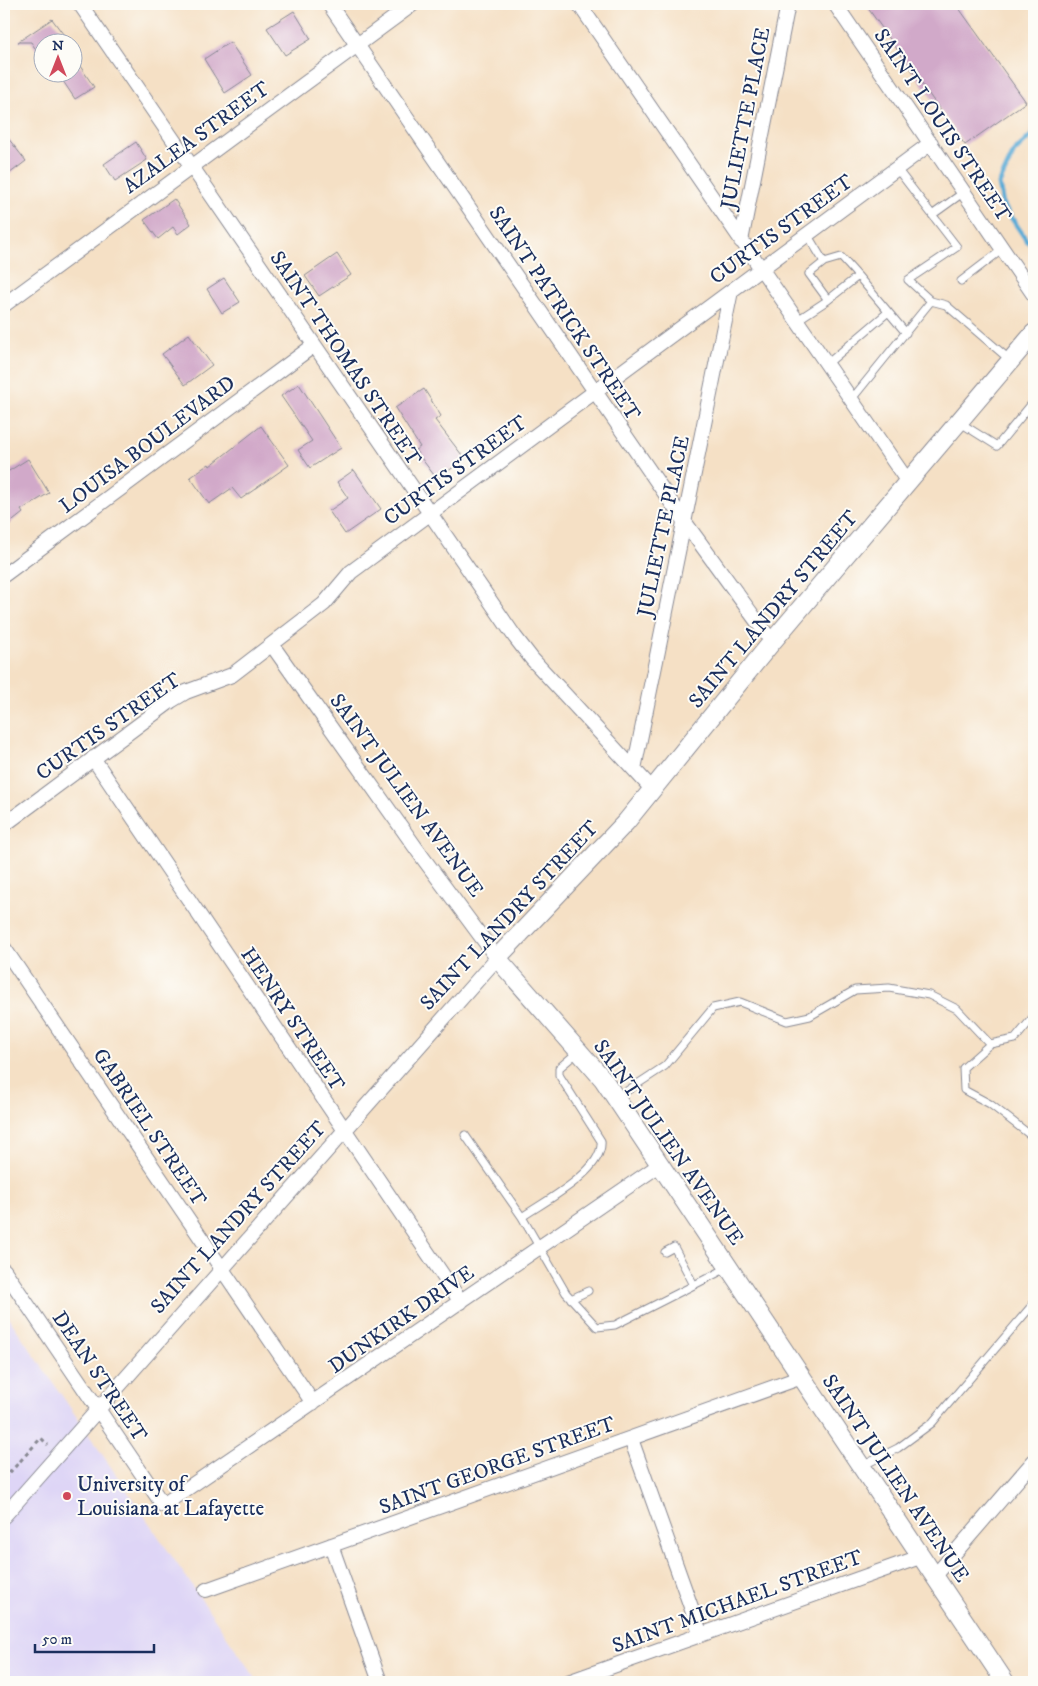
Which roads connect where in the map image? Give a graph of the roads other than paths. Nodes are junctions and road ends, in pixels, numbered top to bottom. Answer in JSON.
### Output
{"nodes":[{"id":1,"x":80,"y":4,"type":"edge"},
{"id":2,"x":329,"y":4,"type":"edge"},
{"id":3,"x":413,"y":4,"type":"edge"},
{"id":4,"x":579,"y":4,"type":"edge"},
{"id":5,"x":788,"y":4,"type":"edge"},
{"id":6,"x":835,"y":4,"type":"edge"},
{"id":7,"x":358,"y":44,"type":"junction"},
{"id":8,"x":932,"y":143,"type":"junction"},
{"id":9,"x":190,"y":166,"type":"junction"},
{"id":10,"x":896,"y":169,"type":"junction"},
{"id":11,"x":964,"y":192,"type":"junction"},
{"id":12,"x":932,"y":216,"type":"junction"},
{"id":13,"x":807,"y":234,"type":"junction"},
{"id":14,"x":741,"y":241,"type":"junction"},
{"id":15,"x":1003,"y":248,"type":"junction"},
{"id":16,"x":824,"y":262,"type":"junction"},
{"id":17,"x":760,"y":268,"type":"junction"},
{"id":18,"x":858,"y":276,"type":"junction"},
{"id":19,"x":961,"y":281,"type":"dead end"},
{"id":20,"x":731,"y":291,"type":"junction"},
{"id":21,"x":1034,"y":294,"type":"edge"},
{"id":22,"x":828,"y":300,"type":"junction"},
{"id":23,"x":931,"y":301,"type":"junction"},
{"id":24,"x":4,"y":305,"type":"edge"},
{"id":25,"x":887,"y":313,"type":"junction"},
{"id":26,"x":796,"y":320,"type":"junction"},
{"id":27,"x":906,"y":333,"type":"junction"},
{"id":28,"x":1034,"y":333,"type":"edge"},
{"id":29,"x":314,"y":346,"type":"junction"},
{"id":30,"x":1011,"y":361,"type":"junction"},
{"id":31,"x":826,"y":364,"type":"junction"},
{"id":32,"x":595,"y":392,"type":"junction"},
{"id":33,"x":851,"y":400,"type":"junction"},
{"id":34,"x":1034,"y":401,"type":"edge"},
{"id":35,"x":959,"y":422,"type":"junction"},
{"id":36,"x":908,"y":482,"type":"junction"},
{"id":37,"x":429,"y":514,"type":"junction"},
{"id":38,"x":684,"y":521,"type":"junction"},
{"id":39,"x":4,"y":575,"type":"edge"},
{"id":40,"x":772,"y":642,"type":"junction"},
{"id":41,"x":272,"y":645,"type":"junction"},
{"id":42,"x":93,"y":758,"type":"junction"},
{"id":43,"x":634,"y":769,"type":"junction"},
{"id":44,"x":653,"y":790,"type":"junction"},
{"id":45,"x":4,"y":824,"type":"edge"},
{"id":46,"x":4,"y":948,"type":"edge"},
{"id":47,"x":497,"y":958,"type":"junction"},
{"id":48,"x":1034,"y":1016,"type":"edge"},
{"id":49,"x":990,"y":1044,"type":"junction"},
{"id":50,"x":580,"y":1051,"type":"junction"},
{"id":51,"x":616,"y":1098,"type":"junction"},
{"id":52,"x":344,"y":1131,"type":"junction"},
{"id":53,"x":465,"y":1135,"type":"dead end"},
{"id":54,"x":1034,"y":1138,"type":"edge"},
{"id":55,"x":661,"y":1164,"type":"junction"},
{"id":56,"x":522,"y":1217,"type":"junction"},
{"id":57,"x":540,"y":1247,"type":"junction"},
{"id":58,"x":666,"y":1252,"type":"dead end"},
{"id":59,"x":728,"y":1267,"type":"junction"},
{"id":60,"x":222,"y":1269,"type":"junction"},
{"id":61,"x":4,"y":1270,"type":"edge"},
{"id":62,"x":694,"y":1285,"type":"junction"},
{"id":63,"x":588,"y":1291,"type":"dead end"},
{"id":64,"x":571,"y":1299,"type":"junction"},
{"id":65,"x":461,"y":1302,"type":"junction"},
{"id":66,"x":1034,"y":1302,"type":"edge"},
{"id":67,"x":802,"y":1378,"type":"junction"},
{"id":68,"x":313,"y":1403,"type":"junction"},
{"id":69,"x":98,"y":1408,"type":"junction"},
{"id":70,"x":632,"y":1439,"type":"junction"},
{"id":71,"x":1034,"y":1461,"type":"edge"},
{"id":72,"x":862,"y":1466,"type":"junction"},
{"id":73,"x":163,"y":1505,"type":"joint"},
{"id":74,"x":4,"y":1516,"type":"edge"},
{"id":75,"x":331,"y":1545,"type":"junction"},
{"id":76,"x":920,"y":1557,"type":"junction"},
{"id":77,"x":934,"y":1577,"type":"junction"},
{"id":78,"x":206,"y":1590,"type":"dead end"},
{"id":79,"x":701,"y":1635,"type":"junction"},
{"id":80,"x":380,"y":1682,"type":"edge"},
{"id":81,"x":568,"y":1682,"type":"edge"},
{"id":82,"x":1005,"y":1682,"type":"edge"}],
"edges":[{"from":1,"to":9,"type":"street","name":"SAINT THOMAS STREET"},
{"from":2,"to":7,"type":"street","name":"SAINT PATRICK STREET"},
{"from":3,"to":7,"type":"street","name":"AZALEA STREET"},
{"from":4,"to":14,"type":"street"},
{"from":5,"to":14,"type":"street","name":"JULIETTE PLACE"},
{"from":6,"to":8,"type":"street","name":"SAINT LOUIS STREET"},
{"from":7,"to":9,"type":"street","name":"AZALEA STREET"},
{"from":7,"to":32,"type":"street","name":"SAINT PATRICK STREET"},
{"from":8,"to":10,"type":"street","name":"CURTIS STREET"},
{"from":8,"to":11,"type":"street","name":"SAINT LOUIS STREET"},
{"from":9,"to":24,"type":"street","name":"AZALEA STREET"},
{"from":9,"to":29,"type":"street","name":"SAINT THOMAS STREET"},
{"from":10,"to":12,"type":"lane"},
{"from":10,"to":13,"type":"street","name":"CURTIS STREET"},
{"from":11,"to":12,"type":"lane"},
{"from":11,"to":15,"type":"street","name":"SAINT LOUIS STREET"},
{"from":12,"to":23,"type":"lane"},
{"from":13,"to":16,"type":"lane"},
{"from":13,"to":17,"type":"street","name":"CURTIS STREET"},
{"from":14,"to":17,"type":"street"},
{"from":15,"to":19,"type":"lane"},
{"from":15,"to":21,"type":"street","name":"SAINT LOUIS STREET"},
{"from":16,"to":18,"type":"lane"},
{"from":16,"to":22,"type":"lane"},
{"from":17,"to":20,"type":"street","name":"CURTIS STREET"},
{"from":17,"to":26,"type":"street"},
{"from":18,"to":22,"type":"lane"},
{"from":18,"to":25,"type":"lane"},
{"from":20,"to":32,"type":"street","name":"CURTIS STREET"},
{"from":20,"to":38,"type":"street","name":"JULIETTE PLACE"},
{"from":22,"to":26,"type":"lane"},
{"from":23,"to":27,"type":"lane"},
{"from":23,"to":30,"type":"lane"},
{"from":25,"to":27,"type":"lane"},
{"from":25,"to":31,"type":"lane"},
{"from":26,"to":31,"type":"street"},
{"from":27,"to":33,"type":"lane"},
{"from":28,"to":30,"type":"street","name":"SAINT LANDRY STREET"},
{"from":29,"to":37,"type":"street","name":"SAINT THOMAS STREET"},
{"from":29,"to":39,"type":"street","name":"LOUISA BOULEVARD"},
{"from":30,"to":35,"type":"street","name":"SAINT LANDRY STREET"},
{"from":31,"to":33,"type":"street"},
{"from":32,"to":37,"type":"street","name":"CURTIS STREET"},
{"from":32,"to":38,"type":"street","name":"SAINT PATRICK STREET"},
{"from":33,"to":36,"type":"street"},
{"from":34,"to":35,"type":"lane"},
{"from":35,"to":36,"type":"street","name":"SAINT LANDRY STREET"},
{"from":36,"to":40,"type":"street","name":"SAINT LANDRY STREET"},
{"from":37,"to":41,"type":"street","name":"CURTIS STREET"},
{"from":37,"to":43,"type":"street","name":"SAINT THOMAS STREET"},
{"from":38,"to":40,"type":"street","name":"SAINT PATRICK STREET"},
{"from":38,"to":43,"type":"street","name":"JULIETTE PLACE"},
{"from":40,"to":44,"type":"street","name":"SAINT LANDRY STREET"},
{"from":41,"to":42,"type":"street","name":"CURTIS STREET"},
{"from":41,"to":47,"type":"street","name":"SAINT JULIEN AVENUE"},
{"from":42,"to":45,"type":"street","name":"CURTIS STREET"},
{"from":42,"to":52,"type":"street","name":"HENRY STREET"},
{"from":43,"to":44,"type":"street","name":"SAINT THOMAS STREET"},
{"from":44,"to":47,"type":"street","name":"SAINT LANDRY STREET"},
{"from":46,"to":60,"type":"street","name":"GABRIEL STREET"},
{"from":47,"to":50,"type":"street","name":"SAINT JULIEN AVENUE"},
{"from":47,"to":52,"type":"street","name":"SAINT LANDRY STREET"},
{"from":48,"to":49,"type":"lane"},
{"from":49,"to":51,"type":"lane"},
{"from":49,"to":54,"type":"lane"},
{"from":50,"to":51,"type":"street","name":"SAINT JULIEN AVENUE"},
{"from":50,"to":56,"type":"lane"},
{"from":51,"to":55,"type":"street","name":"SAINT JULIEN AVENUE"},
{"from":52,"to":60,"type":"street","name":"SAINT LANDRY STREET"},
{"from":52,"to":65,"type":"street","name":"HENRY STREET"},
{"from":53,"to":56,"type":"lane"},
{"from":55,"to":57,"type":"street","name":"DUNKIRK DRIVE"},
{"from":55,"to":59,"type":"street","name":"SAINT JULIEN AVENUE"},
{"from":56,"to":57,"type":"lane"},
{"from":57,"to":64,"type":"lane"},
{"from":57,"to":65,"type":"street","name":"DUNKIRK DRIVE"},
{"from":58,"to":62,"type":"lane"},
{"from":59,"to":62,"type":"lane"},
{"from":59,"to":67,"type":"street","name":"SAINT JULIEN AVENUE"},
{"from":60,"to":68,"type":"street","name":"GABRIEL STREET"},
{"from":60,"to":69,"type":"street","name":"SAINT LANDRY STREET"},
{"from":61,"to":69,"type":"street","name":"DEAN STREET"},
{"from":62,"to":64,"type":"lane"},
{"from":63,"to":64,"type":"lane"},
{"from":65,"to":68,"type":"street","name":"DUNKIRK DRIVE"},
{"from":66,"to":72,"type":"lane"},
{"from":67,"to":70,"type":"street","name":"SAINT GEORGE STREET"},
{"from":67,"to":72,"type":"street","name":"SAINT JULIEN AVENUE"},
{"from":68,"to":73,"type":"street","name":"DUNKIRK DRIVE"},
{"from":69,"to":73,"type":"street","name":"DEAN STREET"},
{"from":69,"to":74,"type":"street","name":"SAINT LANDRY STREET"},
{"from":70,"to":75,"type":"street","name":"SAINT GEORGE STREET"},
{"from":70,"to":79,"type":"street"},
{"from":71,"to":77,"type":"street"},
{"from":72,"to":76,"type":"street","name":"SAINT JULIEN AVENUE"},
{"from":75,"to":78,"type":"street","name":"SAINT GEORGE STREET"},
{"from":75,"to":80,"type":"street"},
{"from":76,"to":77,"type":"street","name":"SAINT JULIEN AVENUE"},
{"from":76,"to":79,"type":"street","name":"SAINT MICHAEL STREET"},
{"from":77,"to":82,"type":"street","name":"SAINT JULIEN AVENUE"},
{"from":79,"to":81,"type":"street","name":"SAINT MICHAEL STREET"}]}
